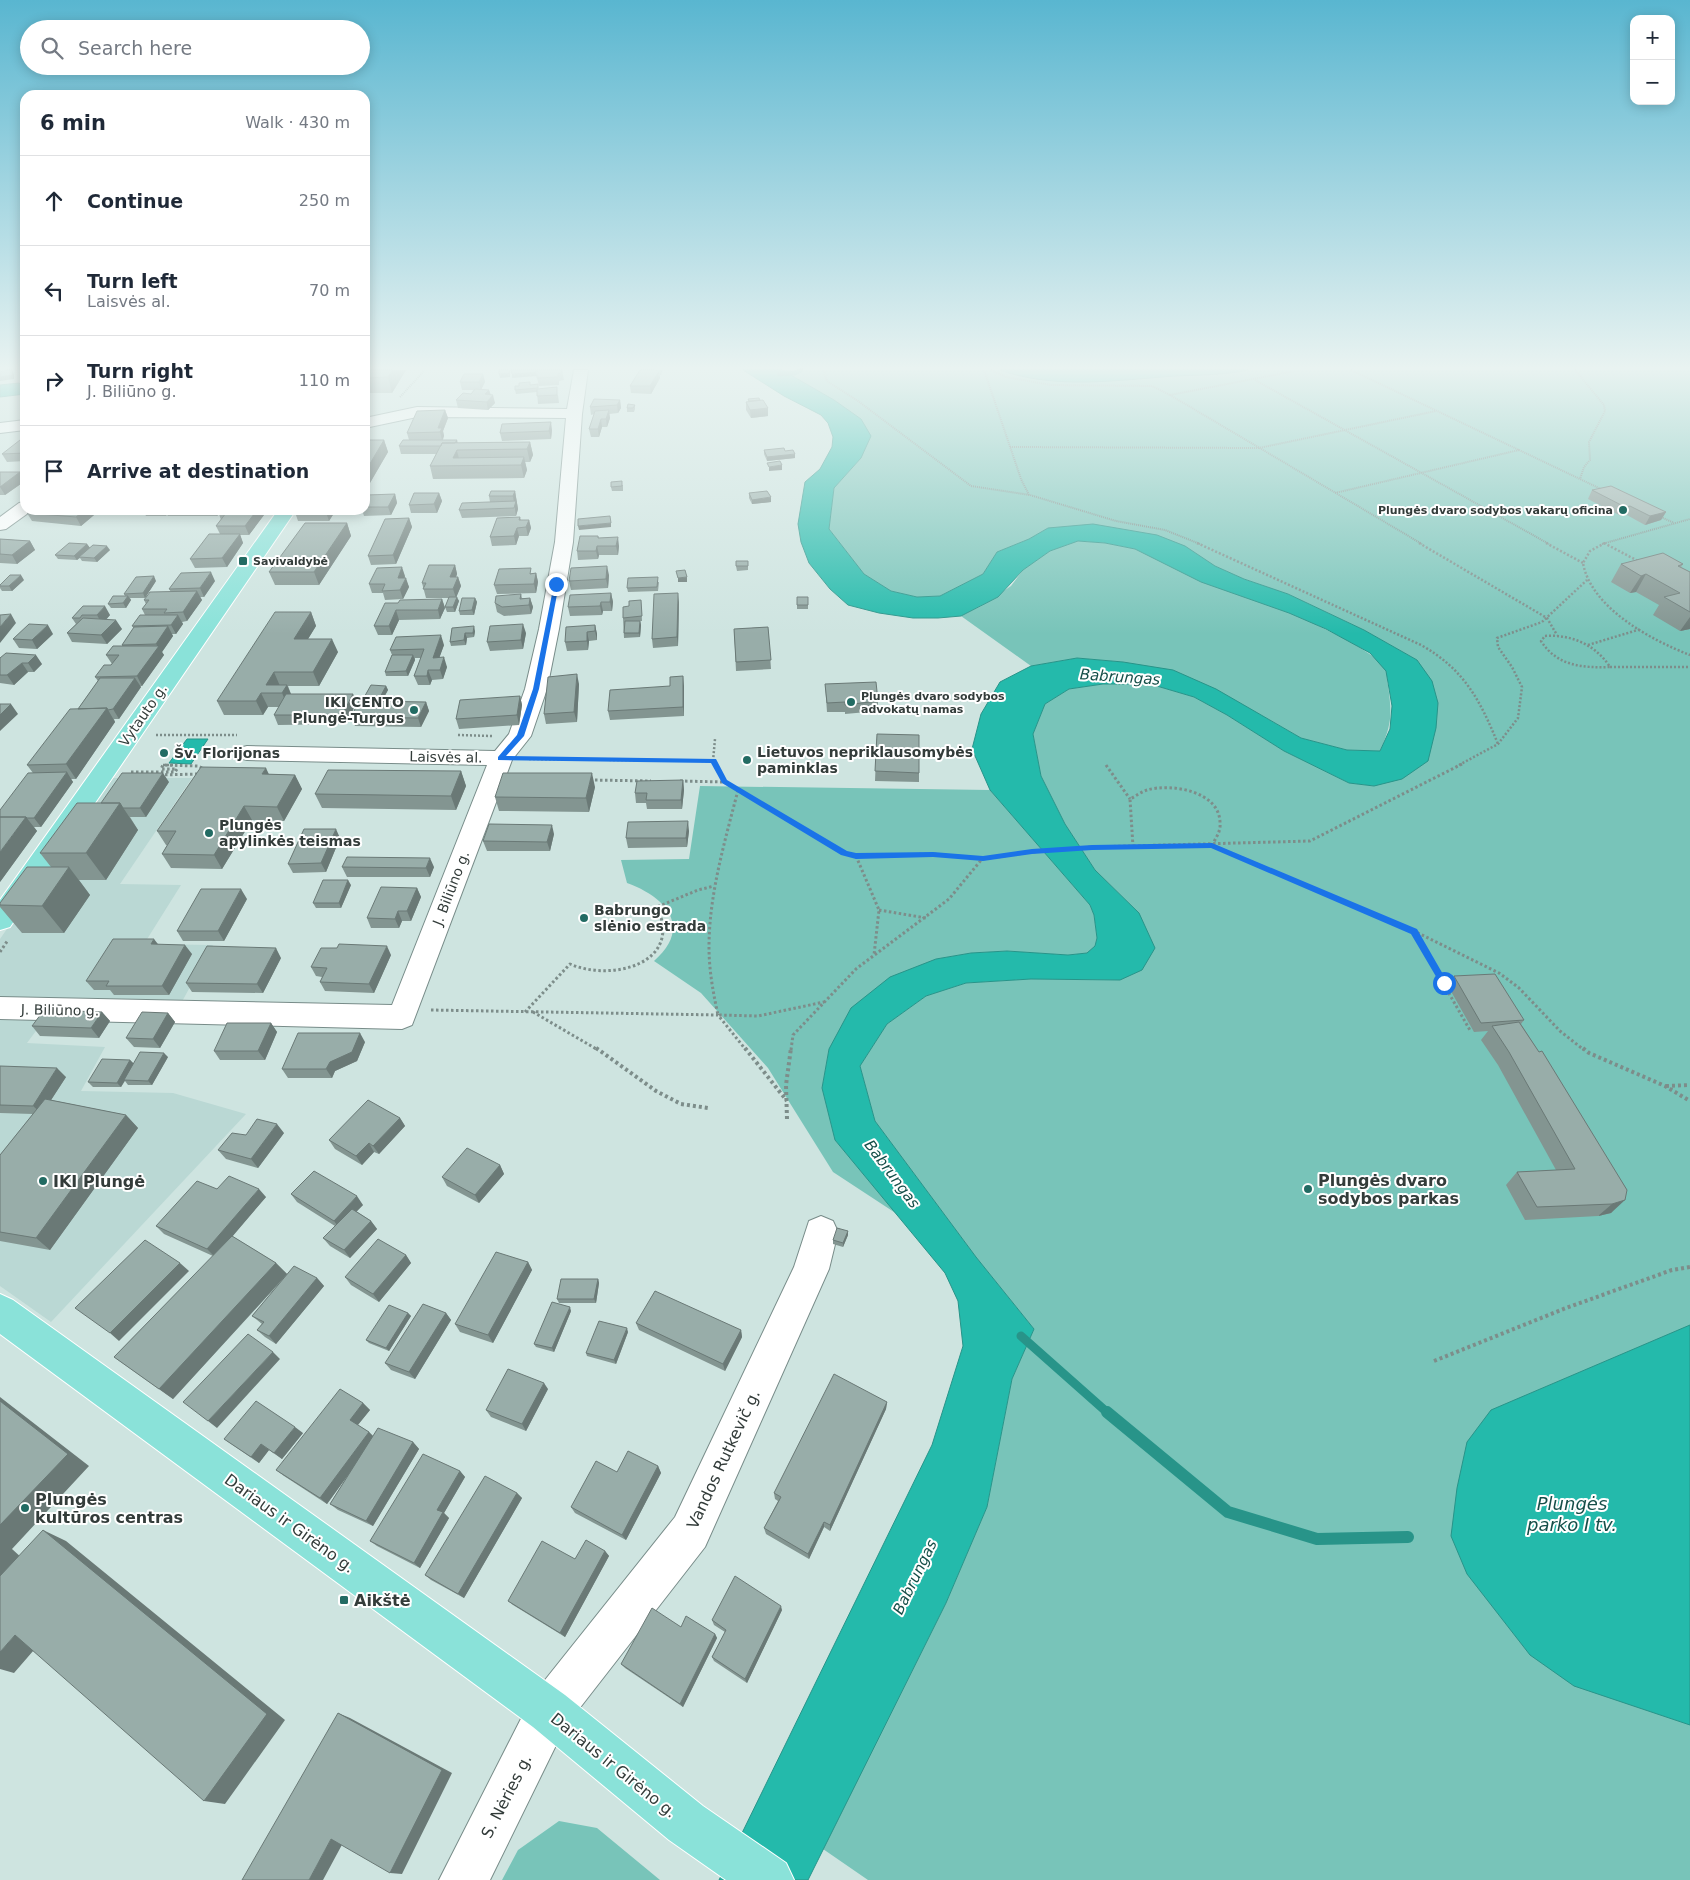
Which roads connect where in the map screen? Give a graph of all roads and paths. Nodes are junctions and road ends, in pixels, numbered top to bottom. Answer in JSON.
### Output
{"nodes":[{"id":1,"x":571,"y":458,"type":"edge"},
{"id":2,"x":933,"y":458,"type":"edge"},
{"id":3,"x":1014,"y":458,"type":"edge"},
{"id":4,"x":1275,"y":458,"type":"edge"},
{"id":5,"x":1393,"y":458,"type":"edge"},
{"id":6,"x":1484,"y":458,"type":"edge"},
{"id":7,"x":1536,"y":458,"type":"edge"},
{"id":8,"x":1590,"y":458,"type":"edge"},
{"id":9,"x":1419,"y":472,"type":"junction"},
{"id":10,"x":1580,"y":478,"type":"junction"},
{"id":11,"x":1606,"y":491,"type":"edge"},
{"id":12,"x":1335,"y":493,"type":"junction"},
{"id":13,"x":1030,"y":495,"type":"junction"},
{"id":14,"x":20,"y":511,"type":"edge"},
{"id":15,"x":284,"y":515,"type":"edge"},
{"id":16,"x":1657,"y":515,"type":"edge"},
{"id":17,"x":1690,"y":519,"type":"edge"},
{"id":18,"x":1674,"y":523,"type":"junction"},
{"id":19,"x":0,"y":525,"type":"edge"},
{"id":20,"x":1603,"y":543,"type":"junction"},
{"id":21,"x":1638,"y":561,"type":"edge"},
{"id":22,"x":1583,"y":563,"type":"junction"},
{"id":23,"x":1587,"y":580,"type":"junction"},
{"id":24,"x":1547,"y":618,"type":"junction"},
{"id":25,"x":1641,"y":629,"type":"junction"},
{"id":26,"x":1557,"y":635,"type":"junction"},
{"id":27,"x":1588,"y":645,"type":"junction"},
{"id":28,"x":1690,"y":655,"type":"edge"},
{"id":29,"x":1610,"y":667,"type":"junction"},
{"id":30,"x":1690,"y":667,"type":"edge"},
{"id":31,"x":150,"y":735,"type":"dead end"},
{"id":32,"x":218,"y":736,"type":"dead end"},
{"id":33,"x":715,"y":739,"type":"dead end"},
{"id":34,"x":1498,"y":744,"type":"junction"},
{"id":35,"x":247,"y":753,"type":"dead end"},
{"id":36,"x":501,"y":758,"type":"junction"},
{"id":37,"x":713,"y":761,"type":"junction"},
{"id":38,"x":1106,"y":765,"type":"dead end"},
{"id":39,"x":208,"y":772,"type":"edge"},
{"id":40,"x":176,"y":775,"type":"dead end"},
{"id":41,"x":738,"y":790,"type":"junction"},
{"id":42,"x":1130,"y":799,"type":"junction"},
{"id":43,"x":1212,"y":845,"type":"junction"},
{"id":44,"x":1132,"y":847,"type":"junction"},
{"id":45,"x":856,"y":856,"type":"junction"},
{"id":46,"x":983,"y":859,"type":"junction"},
{"id":47,"x":714,"y":886,"type":"junction"},
{"id":48,"x":879,"y":910,"type":"junction"},
{"id":49,"x":926,"y":918,"type":"junction"},
{"id":50,"x":0,"y":920,"type":"edge"},
{"id":51,"x":1414,"y":932,"type":"junction"},
{"id":52,"x":874,"y":956,"type":"junction"},
{"id":53,"x":825,"y":1002,"type":"junction"},
{"id":54,"x":0,"y":1008,"type":"edge"},
{"id":55,"x":428,"y":1010,"type":"dead end"},
{"id":56,"x":524,"y":1012,"type":"junction"},
{"id":57,"x":532,"y":1012,"type":"junction"},
{"id":58,"x":718,"y":1015,"type":"junction"},
{"id":59,"x":1471,"y":1032,"type":"dead end"},
{"id":60,"x":1690,"y":1085,"type":"edge"},
{"id":61,"x":1665,"y":1086,"type":"junction"},
{"id":62,"x":787,"y":1101,"type":"junction"},
{"id":63,"x":1690,"y":1101,"type":"edge"},
{"id":64,"x":708,"y":1108,"type":"dead end"},
{"id":65,"x":787,"y":1119,"type":"dead end"},
{"id":66,"x":821,"y":1232,"type":"dead end"},
{"id":67,"x":1690,"y":1267,"type":"edge"},
{"id":68,"x":0,"y":1312,"type":"edge"},
{"id":69,"x":1434,"y":1361,"type":"dead end"},
{"id":70,"x":549,"y":1711,"type":"junction"},
{"id":71,"x":464,"y":1880,"type":"edge"},
{"id":72,"x":769,"y":1880,"type":"edge"}],
"edges":[{"from":1,"to":36,"type":"street","name":"J. Biliūno g."},
{"from":2,"to":13,"type":"path"},
{"from":3,"to":13,"type":"path"},
{"from":4,"to":12,"type":"path"},
{"from":5,"to":9,"type":"path"},
{"from":6,"to":9,"type":"path"},
{"from":7,"to":10,"type":"path"},
{"from":8,"to":10,"type":"path"},
{"from":9,"to":12,"type":"path"},
{"from":9,"to":22,"type":"path"},
{"from":10,"to":11,"type":"path"},
{"from":12,"to":24,"type":"path"},
{"from":13,"to":34,"type":"path"},
{"from":14,"to":19,"type":"street"},
{"from":15,"to":50,"type":"main road","name":"Vytauto g."},
{"from":16,"to":18,"type":"path"},
{"from":17,"to":18,"type":"path"},
{"from":18,"to":20,"type":"path"},
{"from":20,"to":21,"type":"path"},
{"from":20,"to":22,"type":"path"},
{"from":22,"to":23,"type":"path"},
{"from":23,"to":24,"type":"path"},
{"from":23,"to":25,"type":"path"},
{"from":24,"to":26,"type":"path"},
{"from":24,"to":34,"type":"path"},
{"from":25,"to":27,"type":"path"},
{"from":25,"to":28,"type":"path"},
{"from":26,"to":27,"type":"path"},
{"from":26,"to":29,"type":"path"},
{"from":27,"to":29,"type":"path"},
{"from":29,"to":30,"type":"path"},
{"from":31,"to":32,"type":"path"},
{"from":33,"to":37,"type":"path"},
{"from":34,"to":43,"type":"path"},
{"from":35,"to":36,"type":"street","name":"Laisvės al."},
{"from":36,"to":37,"type":"path","name":"Laisvės al."},
{"from":36,"to":54,"type":"street","name":"J. Biliūno g."},
{"from":37,"to":41,"type":"path"},
{"from":38,"to":42,"type":"path"},
{"from":39,"to":40,"type":"path"},
{"from":41,"to":45,"type":"path"},
{"from":41,"to":47,"type":"path"},
{"from":42,"to":43,"type":"path"},
{"from":42,"to":44,"type":"path"},
{"from":43,"to":44,"type":"path"},
{"from":43,"to":51,"type":"path"},
{"from":44,"to":46,"type":"path"},
{"from":45,"to":46,"type":"path"},
{"from":45,"to":48,"type":"path"},
{"from":46,"to":49,"type":"path"},
{"from":47,"to":56,"type":"path"},
{"from":47,"to":58,"type":"path"},
{"from":48,"to":49,"type":"path"},
{"from":48,"to":52,"type":"path"},
{"from":49,"to":52,"type":"path"},
{"from":51,"to":59,"type":"path"},
{"from":51,"to":61,"type":"path"},
{"from":52,"to":53,"type":"path"},
{"from":53,"to":58,"type":"path"},
{"from":53,"to":62,"type":"path"},
{"from":55,"to":56,"type":"path"},
{"from":56,"to":57,"type":"path"},
{"from":57,"to":58,"type":"path"},
{"from":57,"to":64,"type":"path"},
{"from":58,"to":62,"type":"path"},
{"from":60,"to":61,"type":"path"},
{"from":61,"to":63,"type":"path"},
{"from":62,"to":65,"type":"path"},
{"from":66,"to":70,"type":"street","name":"Vandos Rutkevič g."},
{"from":67,"to":69,"type":"path"},
{"from":68,"to":70,"type":"main road","name":"Dariaus ir Girėno g."},
{"from":70,"to":71,"type":"street","name":"S. Nėries g."},
{"from":70,"to":72,"type":"main road","name":"Dariaus ir Girėno g."}]}
